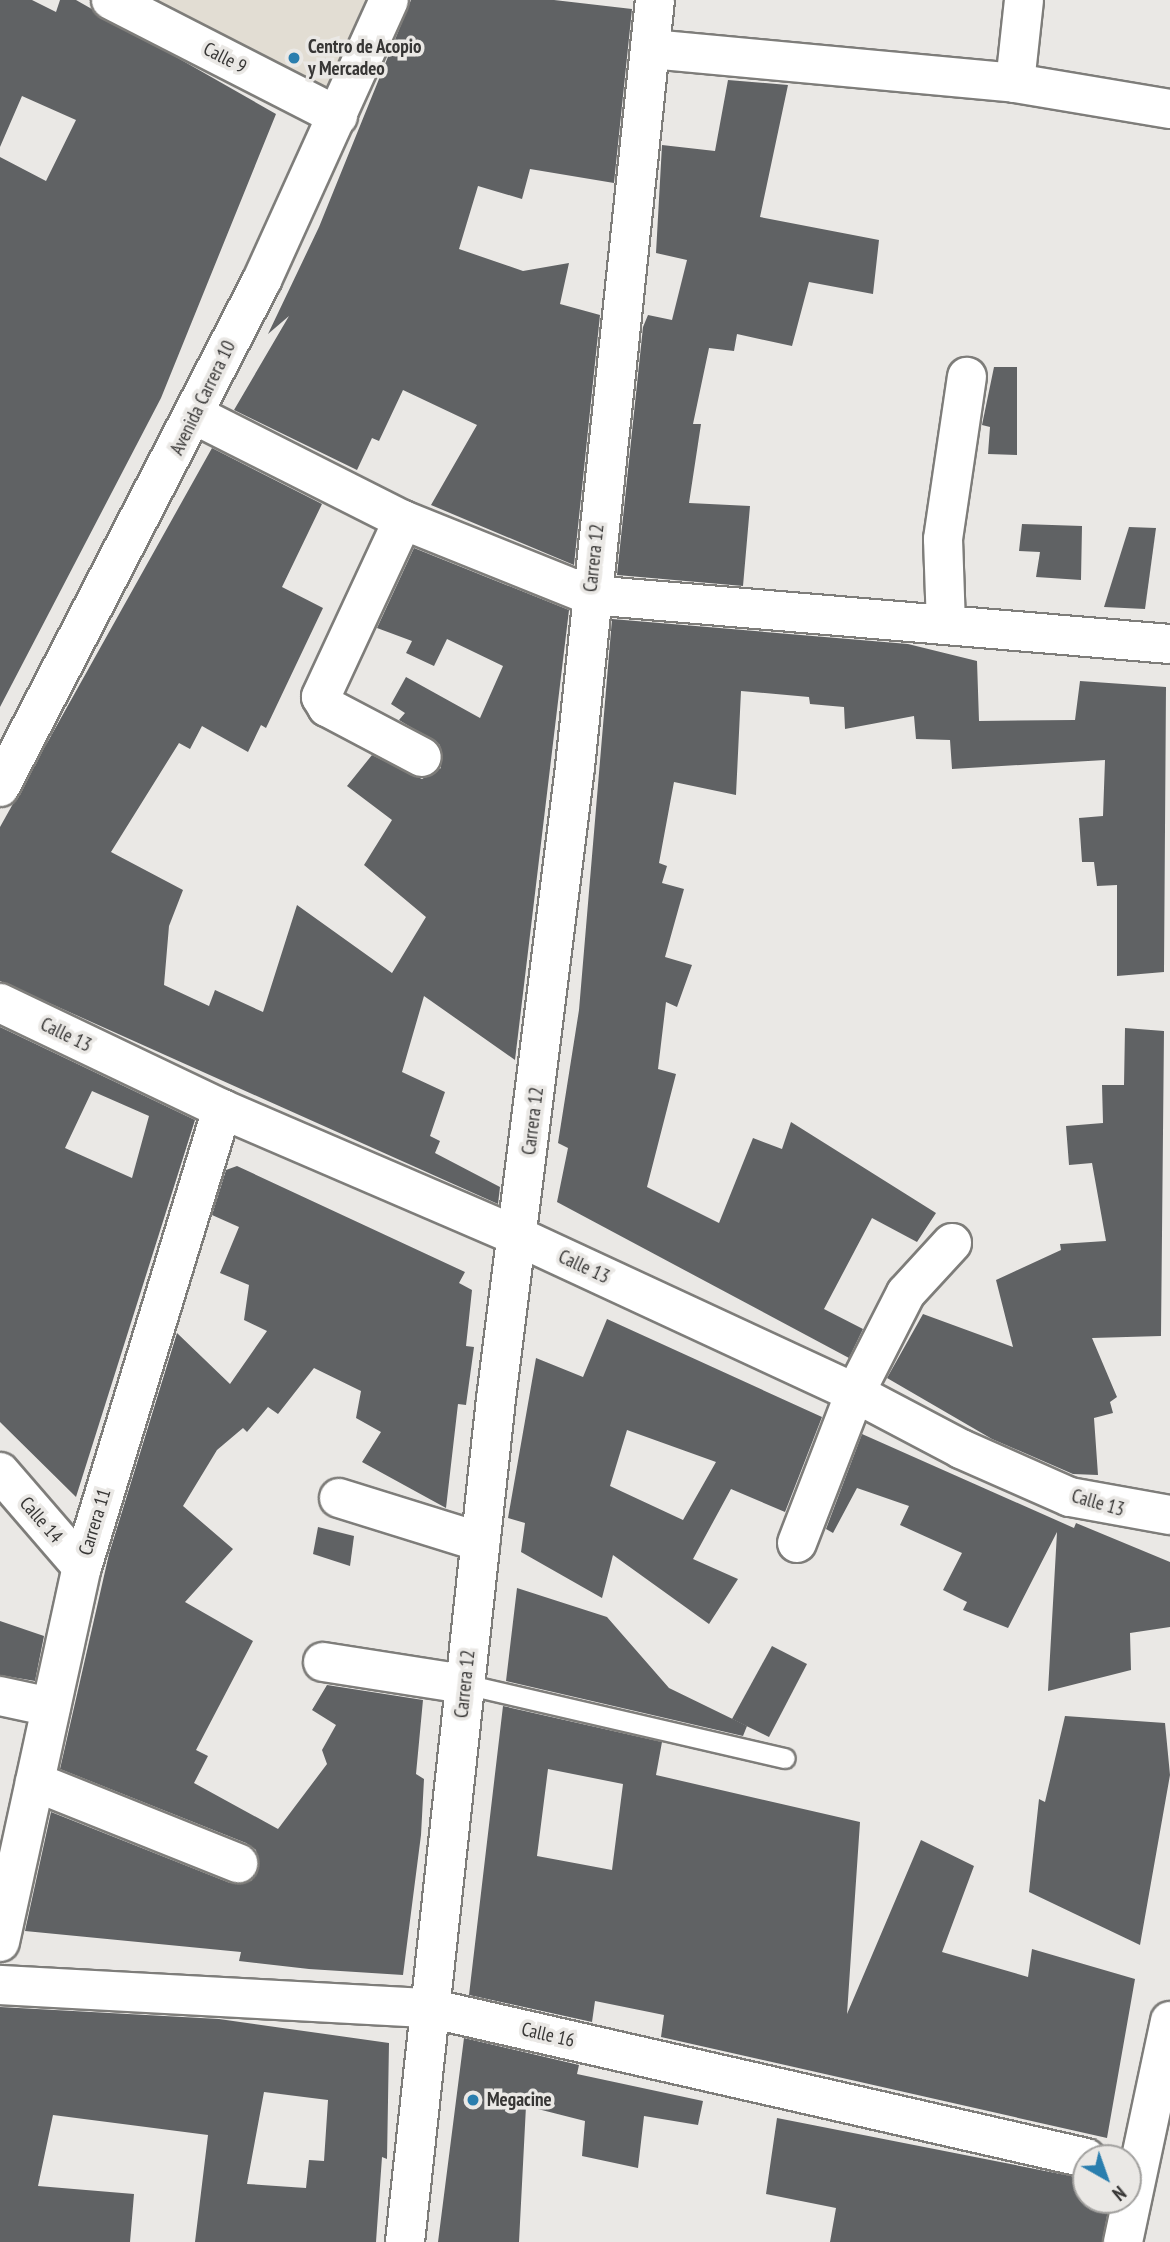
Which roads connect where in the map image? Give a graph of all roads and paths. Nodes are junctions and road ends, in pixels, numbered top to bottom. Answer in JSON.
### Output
{"nodes":[{"id":1,"x":111,"y":0,"type":"edge"},
{"id":2,"x":389,"y":0,"type":"edge"},
{"id":3,"x":655,"y":0,"type":"edge"},
{"id":4,"x":1024,"y":0,"type":"edge"},
{"id":5,"x":651,"y":49,"type":"junction"},
{"id":6,"x":1015,"y":83,"type":"junction"},
{"id":7,"x":1170,"y":109,"type":"edge"},
{"id":8,"x":338,"y":116,"type":"junction"},
{"id":9,"x":967,"y":377,"type":"dead end"},
{"id":10,"x":195,"y":415,"type":"junction"},
{"id":11,"x":403,"y":520,"type":"junction"},
{"id":12,"x":590,"y":594,"type":"junction"},
{"id":13,"x":946,"y":625,"type":"junction"},
{"id":14,"x":1170,"y":644,"type":"edge"},
{"id":15,"x":422,"y":757,"type":"dead end"},
{"id":16,"x":0,"y":787,"type":"edge"},
{"id":17,"x":0,"y":1003,"type":"edge"},
{"id":18,"x":222,"y":1110,"type":"junction"},
{"id":19,"x":519,"y":1237,"type":"junction"},
{"id":20,"x":952,"y":1243,"type":"dead end"},
{"id":21,"x":855,"y":1393,"type":"junction"},
{"id":22,"x":0,"y":1472,"type":"edge"},
{"id":23,"x":339,"y":1498,"type":"dead end"},
{"id":24,"x":1170,"y":1515,"type":"edge"},
{"id":25,"x":481,"y":1542,"type":"junction"},
{"id":26,"x":797,"y":1543,"type":"dead end"},
{"id":27,"x":82,"y":1567,"type":"junction"},
{"id":28,"x":323,"y":1662,"type":"dead end"},
{"id":29,"x":464,"y":1684,"type":"junction"},
{"id":30,"x":0,"y":1696,"type":"edge"},
{"id":31,"x":51,"y":1707,"type":"junction"},
{"id":32,"x":785,"y":1758,"type":"dead end"},
{"id":33,"x":35,"y":1782,"type":"junction"},
{"id":34,"x":238,"y":1863,"type":"dead end"},
{"id":35,"x":0,"y":1942,"type":"edge"},
{"id":36,"x":0,"y":1986,"type":"edge"},
{"id":37,"x":429,"y":2008,"type":"junction"},
{"id":38,"x":1170,"y":2021,"type":"edge"},
{"id":39,"x":1072,"y":2155,"type":"edge"},
{"id":40,"x":1146,"y":2171,"type":"edge"},
{"id":41,"x":405,"y":2242,"type":"edge"},
{"id":42,"x":1123,"y":2242,"type":"edge"}],
"edges":[{"from":1,"to":8,"type":"street","name":"Calle 9"},
{"from":2,"to":8,"type":"street","name":"Avenida Carrera 10"},
{"from":3,"to":5,"type":"street","name":"Carrera 12"},
{"from":4,"to":6,"type":"street"},
{"from":5,"to":6,"type":"street"},
{"from":5,"to":12,"type":"street","name":"Carrera 12"},
{"from":6,"to":7,"type":"street"},
{"from":8,"to":10,"type":"street","name":"Avenida Carrera 10"},
{"from":9,"to":13,"type":"street"},
{"from":10,"to":11,"type":"street"},
{"from":10,"to":16,"type":"street","name":"Avenida Carrera 10"},
{"from":11,"to":12,"type":"street"},
{"from":11,"to":15,"type":"street"},
{"from":12,"to":13,"type":"street"},
{"from":12,"to":19,"type":"street","name":"Carrera 12"},
{"from":13,"to":14,"type":"street"},
{"from":17,"to":18,"type":"street","name":"Calle 13"},
{"from":18,"to":19,"type":"street","name":"Calle 13"},
{"from":18,"to":27,"type":"street","name":"Carrera 11"},
{"from":19,"to":21,"type":"street","name":"Calle 13"},
{"from":19,"to":25,"type":"street","name":"Carrera 12"},
{"from":20,"to":21,"type":"street"},
{"from":21,"to":24,"type":"street","name":"Calle 13"},
{"from":21,"to":26,"type":"street"},
{"from":22,"to":27,"type":"street","name":"Calle 14"},
{"from":23,"to":25,"type":"street"},
{"from":25,"to":29,"type":"street","name":"Carrera 12"},
{"from":27,"to":31,"type":"street","name":"Carrera 11"},
{"from":28,"to":29,"type":"street"},
{"from":29,"to":32,"type":"lane"},
{"from":29,"to":37,"type":"street","name":"Carrera 12"},
{"from":30,"to":31,"type":"street"},
{"from":31,"to":33,"type":"street","name":"Carrera 11"},
{"from":33,"to":34,"type":"street"},
{"from":33,"to":35,"type":"street","name":"Carrera 11"},
{"from":36,"to":37,"type":"street","name":"Calle 16"},
{"from":37,"to":39,"type":"street","name":"Calle 16"},
{"from":37,"to":41,"type":"street","name":"Carrera 12"},
{"from":38,"to":40,"type":"street"},
{"from":40,"to":42,"type":"street"}]}
